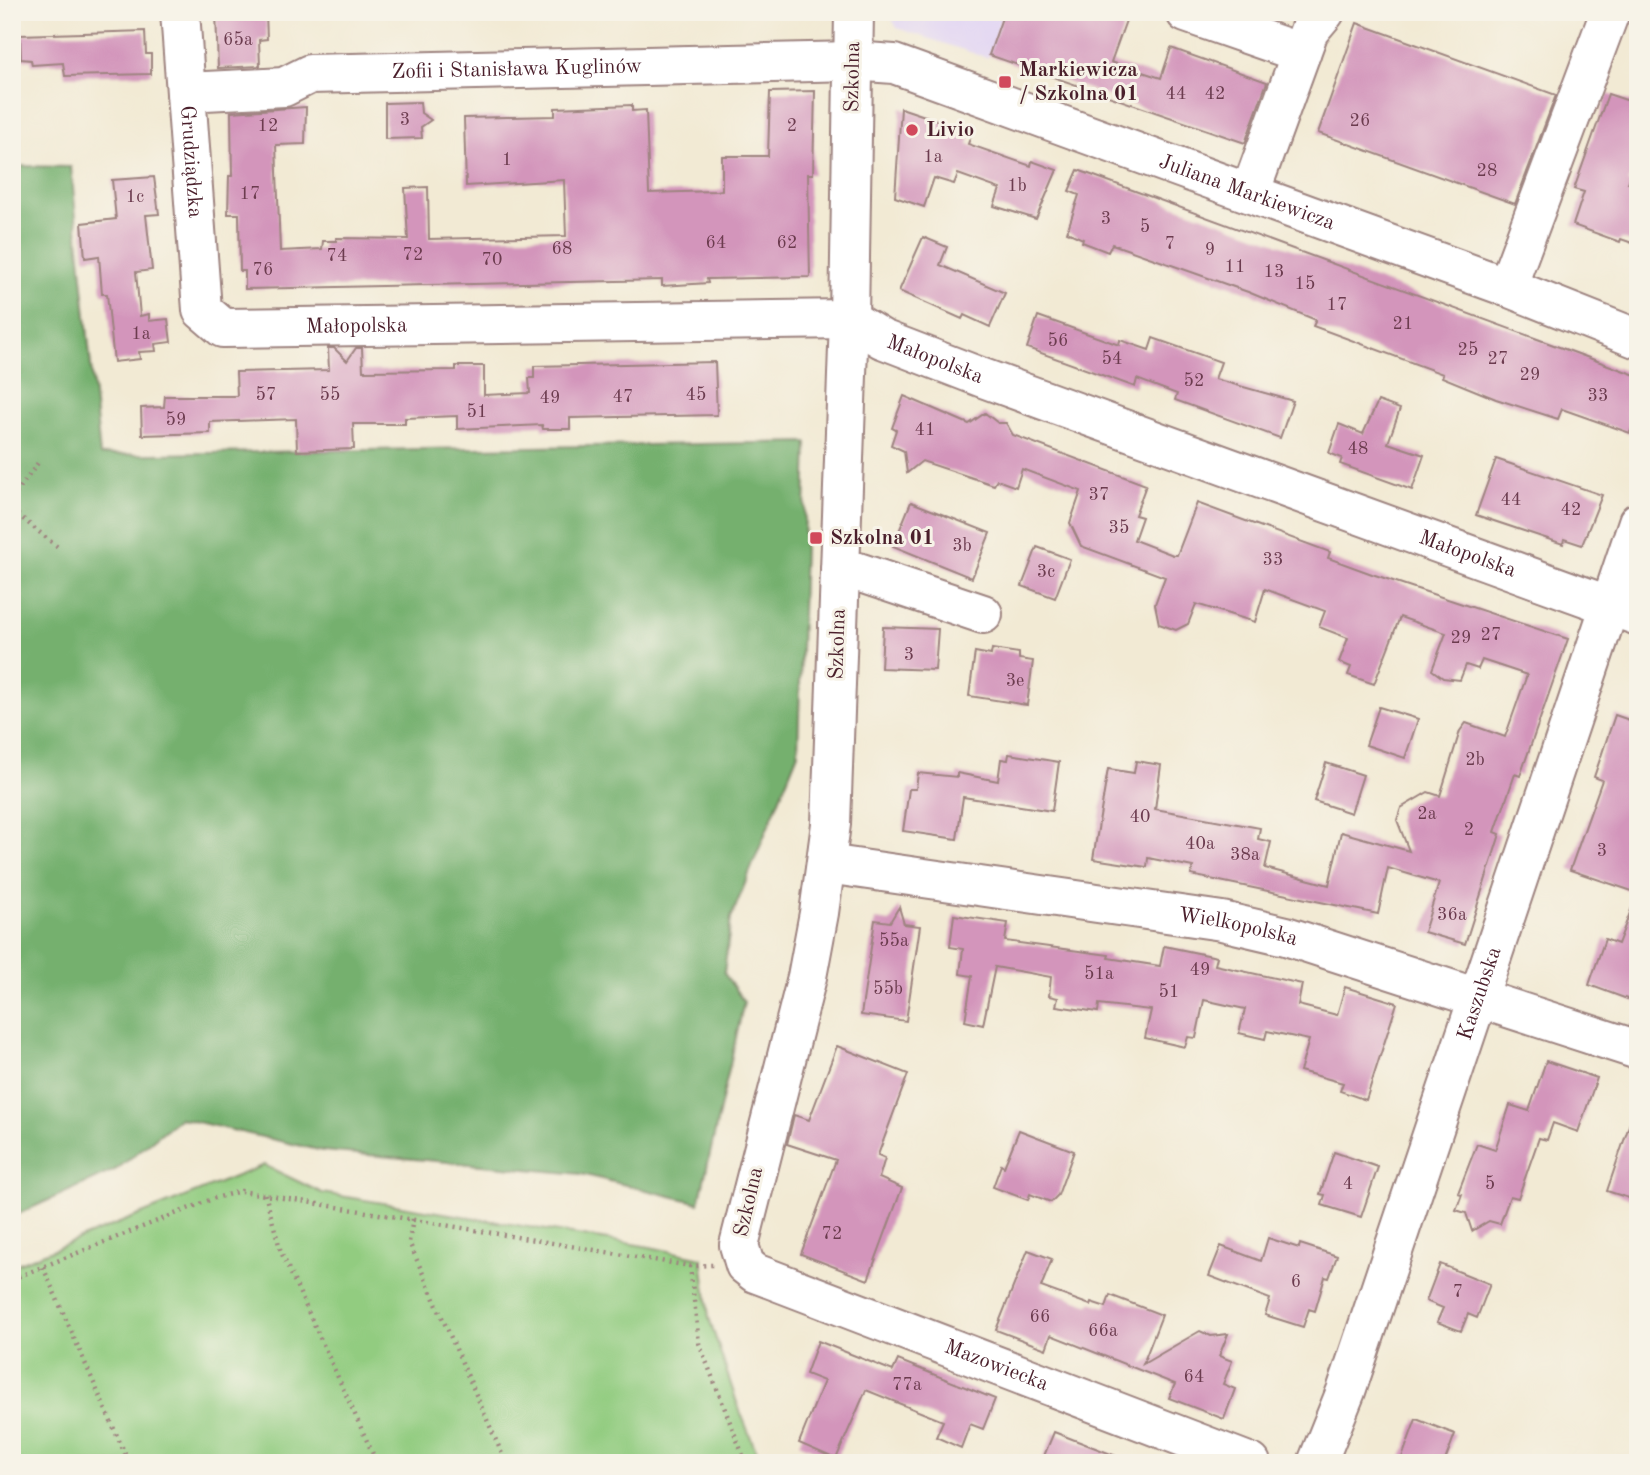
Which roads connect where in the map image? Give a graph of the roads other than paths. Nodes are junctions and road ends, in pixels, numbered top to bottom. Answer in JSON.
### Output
{"nodes":[{"id":1,"x":180,"y":12,"type":"edge"},
{"id":2,"x":854,"y":12,"type":"edge"},
{"id":3,"x":1325,"y":12,"type":"edge"},
{"id":4,"x":1610,"y":12,"type":"edge"},
{"id":5,"x":1186,"y":13,"type":"edge"},
{"id":6,"x":1301,"y":53,"type":"junction"},
{"id":7,"x":853,"y":61,"type":"junction"},
{"id":8,"x":186,"y":92,"type":"junction"},
{"id":9,"x":1250,"y":193,"type":"junction"},
{"id":10,"x":1507,"y":288,"type":"junction"},
{"id":11,"x":202,"y":310,"type":"joint"},
{"id":12,"x":849,"y":319,"type":"junction"},
{"id":13,"x":1638,"y":339,"type":"edge"},
{"id":14,"x":1638,"y":522,"type":"edge"},
{"id":15,"x":841,"y":570,"type":"junction"},
{"id":16,"x":1624,"y":612,"type":"edge"},
{"id":17,"x":983,"y":614,"type":"dead end"},
{"id":18,"x":827,"y":864,"type":"junction"},
{"id":19,"x":1479,"y":997,"type":"junction"},
{"id":20,"x":1638,"y":1050,"type":"edge"},
{"id":21,"x":744,"y":1265,"type":"joint"},
{"id":22,"x":1251,"y":1463,"type":"edge"},
{"id":23,"x":1317,"y":1463,"type":"edge"}],
"edges":[{"from":1,"to":8,"type":"street","name":"Grudziądzka"},
{"from":2,"to":7,"type":"street","name":"Szkolna"},
{"from":3,"to":6,"type":"street"},
{"from":4,"to":10,"type":"street"},
{"from":5,"to":6,"type":"street"},
{"from":6,"to":9,"type":"street"},
{"from":7,"to":8,"type":"street","name":"Zofii i Stanisława Kuglinów"},
{"from":7,"to":9,"type":"street","name":"Juliana Markiewicza"},
{"from":7,"to":12,"type":"street","name":"Szkolna"},
{"from":8,"to":11,"type":"street","name":"Grudziądzka"},
{"from":9,"to":10,"type":"street","name":"Juliana Markiewicza"},
{"from":10,"to":13,"type":"street","name":"Juliana Markiewicza"},
{"from":11,"to":12,"type":"street","name":"Małopolska"},
{"from":12,"to":15,"type":"street","name":"Szkolna"},
{"from":12,"to":16,"type":"street","name":"Małopolska"},
{"from":14,"to":16,"type":"street","name":"Kaszubska"},
{"from":15,"to":17,"type":"street"},
{"from":15,"to":18,"type":"street","name":"Szkolna"},
{"from":16,"to":19,"type":"street","name":"Kaszubska"},
{"from":18,"to":19,"type":"street","name":"Wielkopolska"},
{"from":18,"to":21,"type":"street","name":"Szkolna"},
{"from":19,"to":20,"type":"street","name":"Wielkopolska"},
{"from":19,"to":23,"type":"street","name":"Kaszubska"},
{"from":21,"to":22,"type":"street","name":"Mazowiecka"}]}
